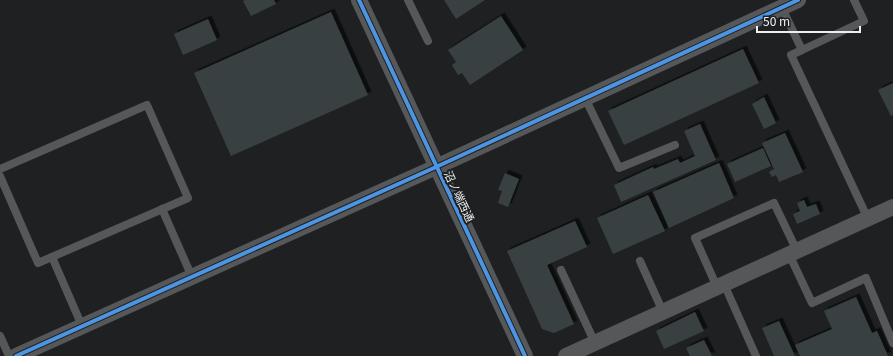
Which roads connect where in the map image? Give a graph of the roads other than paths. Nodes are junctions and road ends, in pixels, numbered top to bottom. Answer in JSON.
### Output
{"nodes":[{"id":1,"x":360,"y":0,"type":"edge"},
{"id":2,"x":408,"y":0,"type":"edge"},
{"id":3,"x":798,"y":0,"type":"edge"},
{"id":4,"x":854,"y":0,"type":"edge"},
{"id":5,"x":782,"y":8,"type":"junction"},
{"id":6,"x":428,"y":41,"type":"dead end"},
{"id":7,"x":802,"y":50,"type":"junction"},
{"id":8,"x":585,"y":98,"type":"junction"},
{"id":9,"x":675,"y":145,"type":"dead end"},
{"id":10,"x":436,"y":167,"type":"junction"},
{"id":11,"x":0,"y":168,"type":"edge"},
{"id":12,"x":0,"y":176,"type":"edge"},
{"id":13,"x":3,"y":190,"type":"edge"},
{"id":14,"x":893,"y":207,"type":"edge"},
{"id":15,"x":162,"y":209,"type":"junction"},
{"id":16,"x":868,"y":219,"type":"junction"},
{"id":17,"x":793,"y":253,"type":"junction"},
{"id":18,"x":52,"y":257,"type":"junction"},
{"id":19,"x":640,"y":260,"type":"dead end"},
{"id":20,"x":561,"y":270,"type":"dead end"},
{"id":21,"x":192,"y":277,"type":"junction"},
{"id":22,"x":720,"y":286,"type":"junction"},
{"id":23,"x":663,"y":312,"type":"junction"},
{"id":24,"x":82,"y":326,"type":"junction"},
{"id":25,"x":0,"y":336,"type":"edge"},
{"id":26,"x":595,"y":343,"type":"junction"},
{"id":27,"x":893,"y":343,"type":"edge"},
{"id":28,"x":33,"y":352,"type":"edge"},
{"id":29,"x":9,"y":356,"type":"edge"},
{"id":30,"x":16,"y":356,"type":"edge"},
{"id":31,"x":525,"y":356,"type":"edge"},
{"id":32,"x":566,"y":356,"type":"edge"},
{"id":33,"x":756,"y":356,"type":"edge"}],
"edges":[{"from":1,"to":10,"type":"street","name":"沼ノ端西通"},
{"from":2,"to":6,"type":"lane"},
{"from":3,"to":5,"type":"street"},
{"from":4,"to":7,"type":"lane"},
{"from":5,"to":7,"type":"lane"},
{"from":5,"to":8,"type":"street"},
{"from":7,"to":16,"type":"lane"},
{"from":8,"to":9,"type":"lane"},
{"from":8,"to":10,"type":"street"},
{"from":10,"to":21,"type":"street"},
{"from":10,"to":31,"type":"street","name":"沼ノ端西通"},
{"from":11,"to":15,"type":"lane"},
{"from":12,"to":13,"type":"lane"},
{"from":13,"to":18,"type":"lane"},
{"from":14,"to":16,"type":"street"},
{"from":15,"to":18,"type":"lane"},
{"from":15,"to":21,"type":"lane"},
{"from":16,"to":17,"type":"street"},
{"from":17,"to":22,"type":"street"},
{"from":17,"to":22,"type":"lane"},
{"from":17,"to":27,"type":"lane"},
{"from":18,"to":24,"type":"lane"},
{"from":19,"to":23,"type":"lane"},
{"from":20,"to":26,"type":"lane"},
{"from":21,"to":24,"type":"street"},
{"from":22,"to":23,"type":"street"},
{"from":22,"to":33,"type":"lane"},
{"from":23,"to":26,"type":"street"},
{"from":24,"to":28,"type":"street"},
{"from":25,"to":29,"type":"lane"},
{"from":26,"to":32,"type":"street"},
{"from":28,"to":30,"type":"street"}]}
